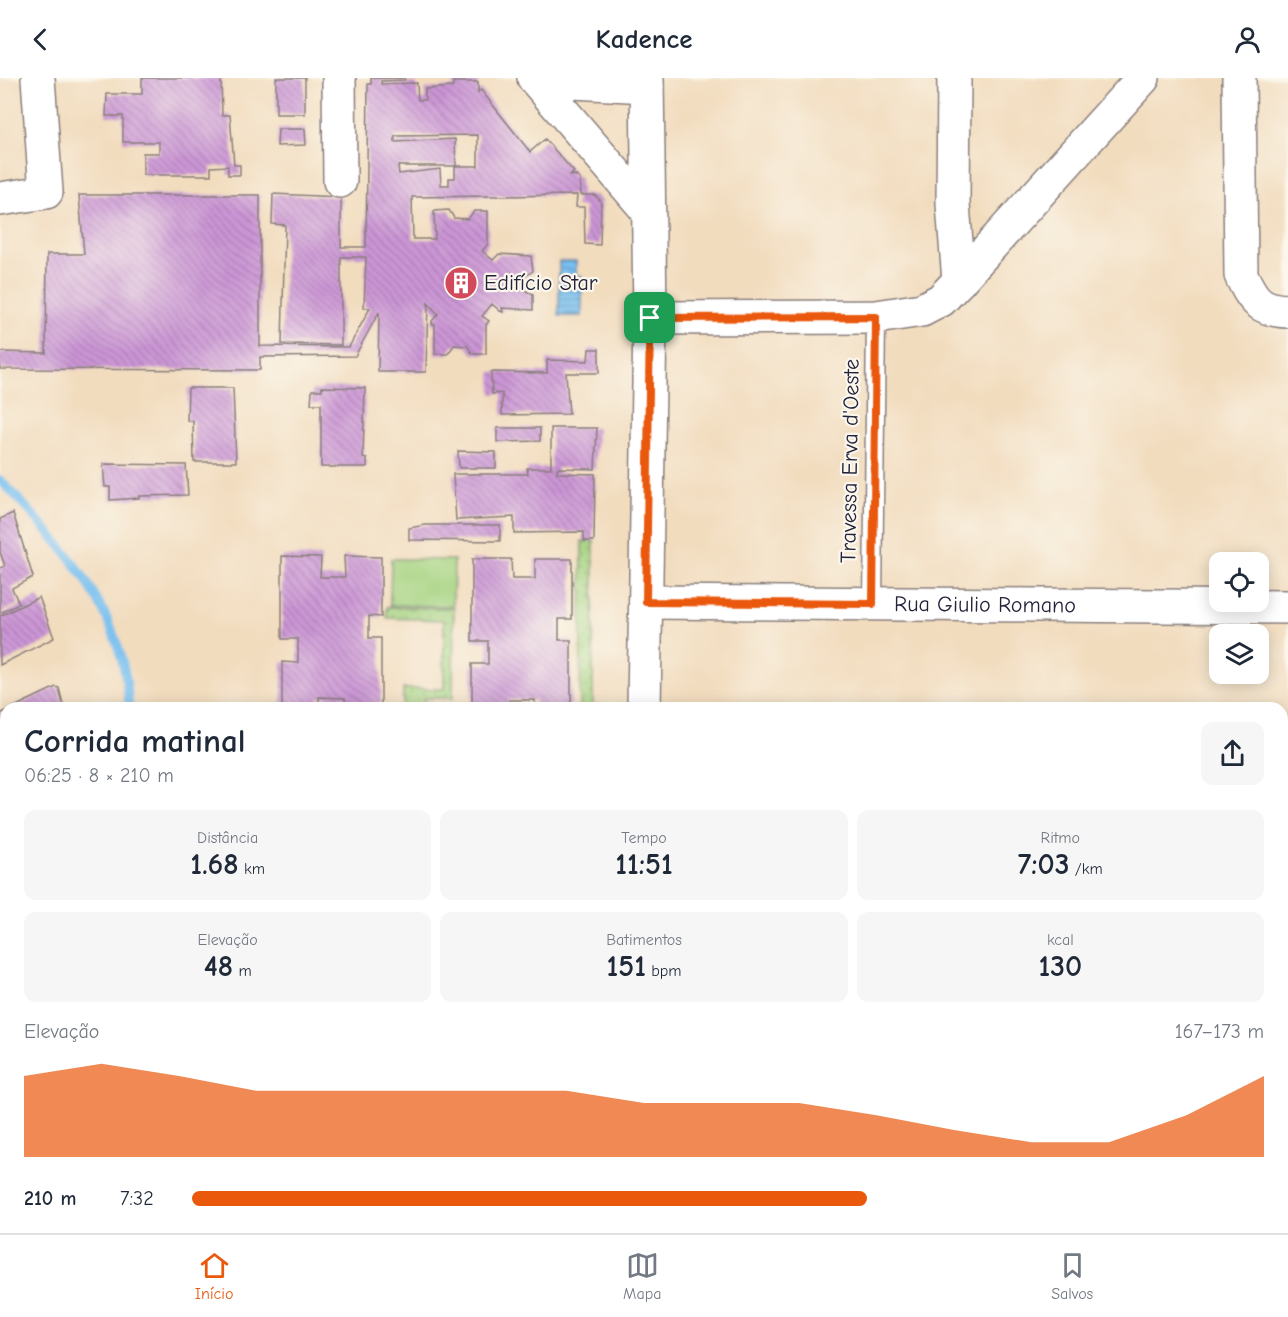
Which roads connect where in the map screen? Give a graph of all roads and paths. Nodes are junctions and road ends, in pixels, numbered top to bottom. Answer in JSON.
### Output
{"nodes":[{"id":1,"x":38,"y":78,"type":"edge"},
{"id":2,"x":339,"y":78,"type":"edge"},
{"id":3,"x":954,"y":78,"type":"edge"},
{"id":4,"x":1143,"y":78,"type":"edge"},
{"id":5,"x":1239,"y":78,"type":"edge"},
{"id":6,"x":535,"y":79,"type":"edge"},
{"id":7,"x":647,"y":82,"type":"edge"},
{"id":8,"x":340,"y":181,"type":"dead end"},
{"id":9,"x":0,"y":199,"type":"edge"},
{"id":10,"x":648,"y":211,"type":"junction"},
{"id":11,"x":960,"y":281,"type":"junction"},
{"id":12,"x":1275,"y":310,"type":"edge"},
{"id":13,"x":876,"y":317,"type":"junction"},
{"id":14,"x":650,"y":318,"type":"junction"},
{"id":15,"x":646,"y":602,"type":"junction"},
{"id":16,"x":873,"y":604,"type":"junction"},
{"id":17,"x":1288,"y":607,"type":"edge"},
{"id":18,"x":644,"y":702,"type":"edge"}],
"edges":[{"from":1,"to":9,"type":"street"},
{"from":2,"to":8,"type":"street"},
{"from":3,"to":11,"type":"street"},
{"from":4,"to":11,"type":"street"},
{"from":5,"to":12,"type":"street"},
{"from":6,"to":7,"type":"street"},
{"from":6,"to":10,"type":"street"},
{"from":7,"to":10,"type":"street"},
{"from":10,"to":14,"type":"street"},
{"from":11,"to":13,"type":"street"},
{"from":13,"to":14,"type":"street"},
{"from":13,"to":16,"type":"lane","name":"Travessa Erva d'Oeste"},
{"from":14,"to":15,"type":"street"},
{"from":15,"to":16,"type":"street","name":"Rua Giulio Romano"},
{"from":15,"to":18,"type":"street"},
{"from":16,"to":17,"type":"street","name":"Rua Giulio Romano"}]}
